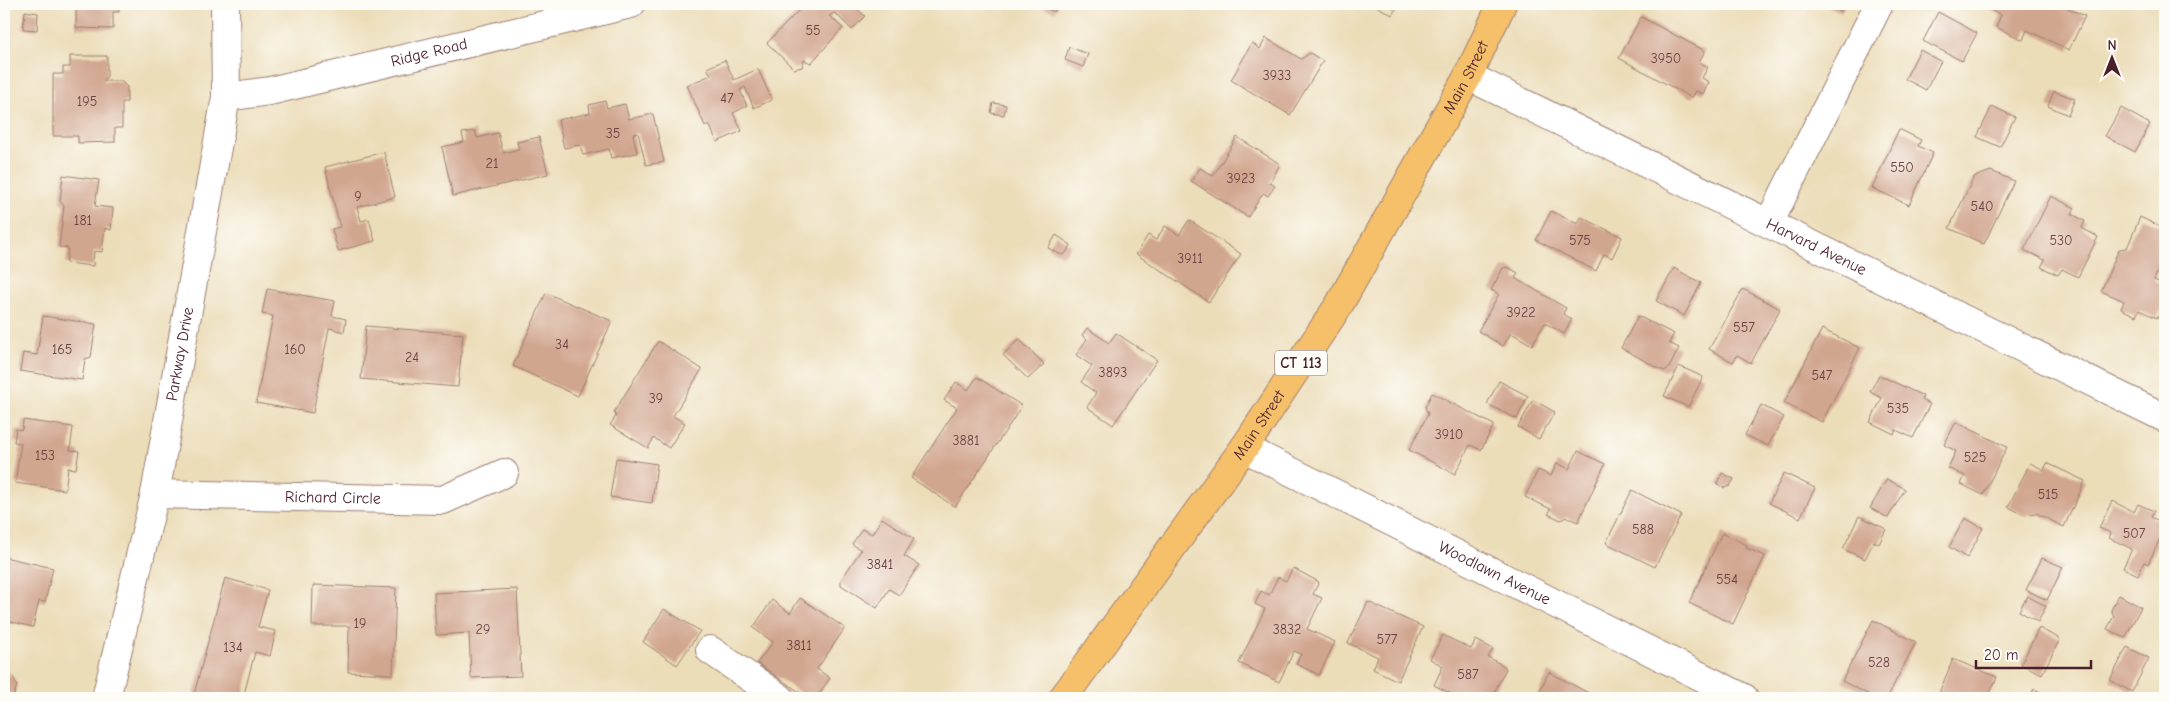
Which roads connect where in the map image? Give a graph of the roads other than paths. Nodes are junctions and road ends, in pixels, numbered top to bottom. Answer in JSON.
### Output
{"nodes":[{"id":1,"x":225,"y":4,"type":"edge"},
{"id":2,"x":631,"y":4,"type":"edge"},
{"id":3,"x":1502,"y":4,"type":"edge"},
{"id":4,"x":1879,"y":4,"type":"edge"},
{"id":5,"x":1468,"y":76,"type":"junction"},
{"id":6,"x":226,"y":97,"type":"junction"},
{"id":7,"x":1768,"y":222,"type":"junction"},
{"id":8,"x":2165,"y":418,"type":"edge"},
{"id":9,"x":1244,"y":448,"type":"junction"},
{"id":10,"x":504,"y":473,"type":"dead end"},
{"id":11,"x":155,"y":494,"type":"junction"},
{"id":12,"x":710,"y":650,"type":"dead end"},
{"id":13,"x":106,"y":698,"type":"edge"},
{"id":14,"x":780,"y":698,"type":"edge"},
{"id":15,"x":1063,"y":698,"type":"edge"},
{"id":16,"x":1744,"y":698,"type":"edge"}],
"edges":[{"from":1,"to":6,"type":"street","name":"Parkway Drive"},
{"from":2,"to":6,"type":"street","name":"Ridge Road"},
{"from":3,"to":5,"type":"main road","name":"Main Street","number":"CT 113"},
{"from":4,"to":7,"type":"street"},
{"from":5,"to":7,"type":"street","name":"Harvard Avenue"},
{"from":5,"to":9,"type":"main road","name":"Main Street","number":"CT 113"},
{"from":6,"to":11,"type":"street","name":"Parkway Drive"},
{"from":7,"to":8,"type":"street","name":"Harvard Avenue"},
{"from":9,"to":15,"type":"main road","name":"Main Street","number":"CT 113"},
{"from":9,"to":16,"type":"street","name":"Woodlawn Avenue"},
{"from":10,"to":11,"type":"street","name":"Richard Circle"},
{"from":11,"to":13,"type":"street","name":"Parkway Drive"},
{"from":12,"to":14,"type":"street"}]}
